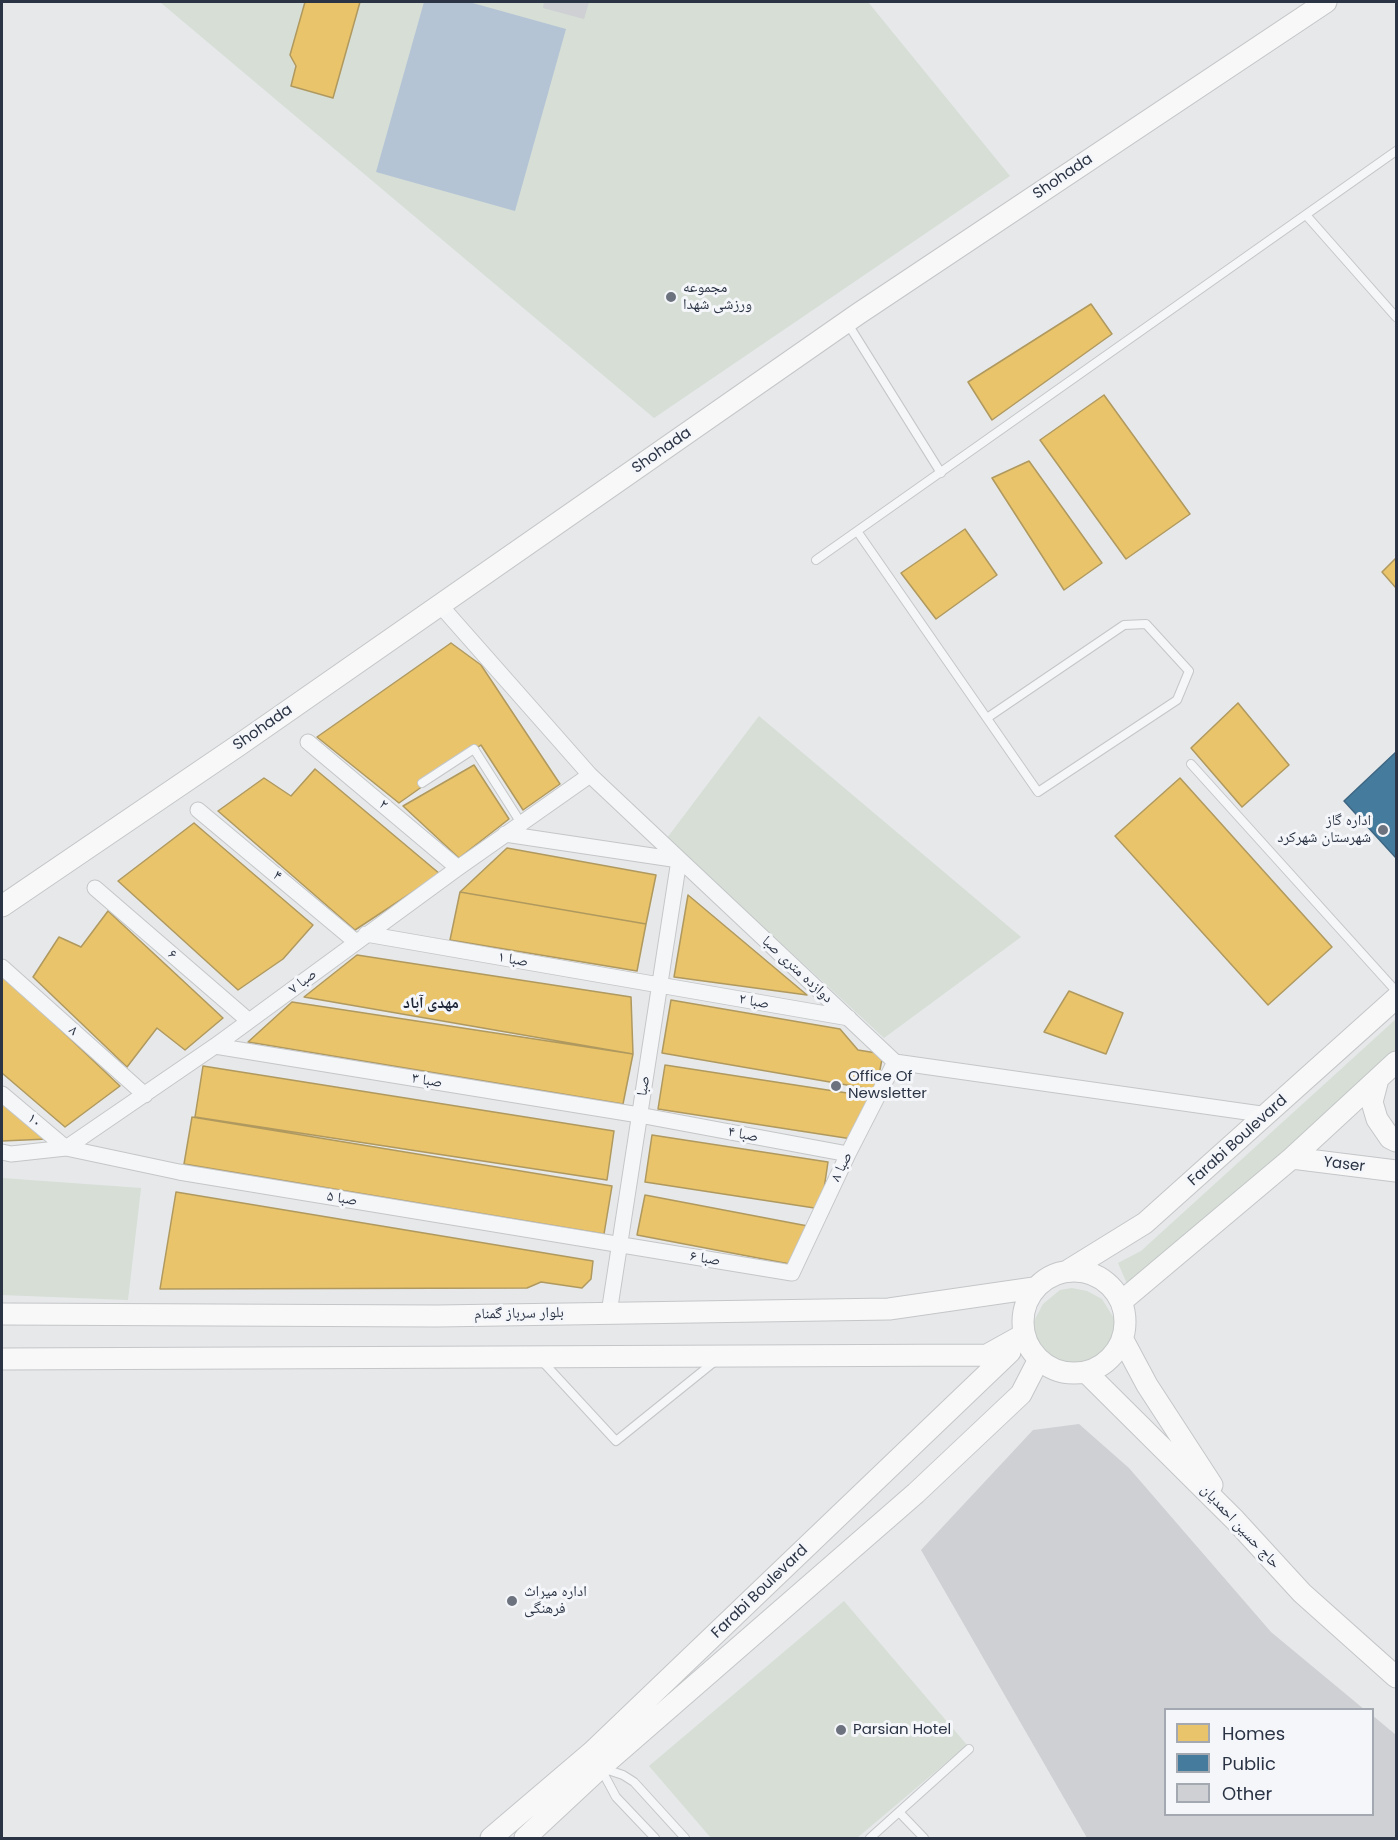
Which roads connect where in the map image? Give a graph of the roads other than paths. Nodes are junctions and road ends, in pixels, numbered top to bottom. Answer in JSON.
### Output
{"nodes":[{"id":1,"x":1326,"y":2,"type":"edge"},
{"id":2,"x":1396,"y":151,"type":"edge"},
{"id":3,"x":1306,"y":215,"type":"junction"},
{"id":4,"x":1396,"y":317,"type":"edge"},
{"id":5,"x":846,"y":322,"type":"junction"},
{"id":6,"x":940,"y":473,"type":"junction"},
{"id":7,"x":858,"y":531,"type":"junction"},
{"id":8,"x":816,"y":560,"type":"dead end"},
{"id":9,"x":440,"y":605,"type":"junction"},
{"id":10,"x":987,"y":718,"type":"junction"},
{"id":11,"x":308,"y":742,"type":"dead end"},
{"id":12,"x":1191,"y":764,"type":"dead end"},
{"id":13,"x":590,"y":775,"type":"junction"},
{"id":14,"x":422,"y":783,"type":"dead end"},
{"id":15,"x":198,"y":810,"type":"dead end"},
{"id":16,"x":521,"y":823,"type":"junction"},
{"id":17,"x":505,"y":834,"type":"junction"},
{"id":18,"x":679,"y":860,"type":"junction"},
{"id":19,"x":458,"y":868,"type":"junction"},
{"id":20,"x":94,"y":888,"type":"dead end"},
{"id":21,"x":2,"y":906,"type":"edge"},
{"id":22,"x":361,"y":938,"type":"junction"},
{"id":23,"x":2,"y":967,"type":"edge"},
{"id":24,"x":659,"y":985,"type":"junction"},
{"id":25,"x":1396,"y":991,"type":"edge"},
{"id":26,"x":1396,"y":998,"type":"edge"},
{"id":27,"x":849,"y":1018,"type":"junction"},
{"id":28,"x":249,"y":1021,"type":"junction"},
{"id":29,"x":215,"y":1046,"type":"junction"},
{"id":30,"x":895,"y":1062,"type":"junction"},
{"id":31,"x":1396,"y":1062,"type":"edge"},
{"id":32,"x":1378,"y":1079,"type":"junction"},
{"id":33,"x":2,"y":1094,"type":"edge"},
{"id":34,"x":145,"y":1095,"type":"junction"},
{"id":35,"x":639,"y":1115,"type":"junction"},
{"id":36,"x":1268,"y":1115,"type":"junction"},
{"id":37,"x":1396,"y":1141,"type":"edge"},
{"id":38,"x":66,"y":1148,"type":"junction"},
{"id":39,"x":2,"y":1152,"type":"edge"},
{"id":40,"x":848,"y":1154,"type":"junction"},
{"id":41,"x":1292,"y":1158,"type":"junction"},
{"id":42,"x":1396,"y":1172,"type":"edge"},
{"id":43,"x":619,"y":1245,"type":"junction"},
{"id":44,"x":1069,"y":1270,"type":"junction"},
{"id":45,"x":792,"y":1273,"type":"joint"},
{"id":46,"x":1034,"y":1288,"type":"junction"},
{"id":47,"x":1122,"y":1301,"type":"junction"},
{"id":48,"x":609,"y":1312,"type":"junction"},
{"id":49,"x":2,"y":1314,"type":"edge"},
{"id":50,"x":1024,"y":1338,"type":"junction"},
{"id":51,"x":1123,"y":1340,"type":"junction"},
{"id":52,"x":722,"y":1355,"type":"junction"},
{"id":53,"x":538,"y":1356,"type":"junction"},
{"id":54,"x":2,"y":1359,"type":"edge"},
{"id":55,"x":1038,"y":1361,"type":"junction"},
{"id":56,"x":1087,"y":1373,"type":"junction"},
{"id":57,"x":891,"y":1468,"type":"junction"},
{"id":58,"x":916,"y":1493,"type":"junction"},
{"id":59,"x":1235,"y":1520,"type":"junction"},
{"id":60,"x":1396,"y":1677,"type":"edge"},
{"id":61,"x":969,"y":1749,"type":"dead end"},
{"id":62,"x":596,"y":1760,"type":"junction"},
{"id":63,"x":899,"y":1812,"type":"junction"},
{"id":64,"x":491,"y":1839,"type":"edge"},
{"id":65,"x":525,"y":1839,"type":"edge"},
{"id":66,"x":655,"y":1839,"type":"edge"},
{"id":67,"x":685,"y":1839,"type":"edge"},
{"id":68,"x":870,"y":1839,"type":"edge"},
{"id":69,"x":924,"y":1839,"type":"edge"}],
"edges":[{"from":1,"to":5,"type":"main road","name":"Shohada"},
{"from":2,"to":3,"type":"lane"},
{"from":3,"to":4,"type":"lane"},
{"from":3,"to":6,"type":"lane"},
{"from":5,"to":6,"type":"lane"},
{"from":5,"to":9,"type":"main road","name":"Shohada"},
{"from":6,"to":7,"type":"lane"},
{"from":7,"to":8,"type":"lane"},
{"from":7,"to":10,"type":"lane"},
{"from":9,"to":13,"type":"street","name":"دوازده متری صبا"},
{"from":9,"to":21,"type":"main road","name":"Shohada"},
{"from":10,"to":10,"type":"lane"},
{"from":11,"to":19,"type":"street","name":"۲"},
{"from":12,"to":25,"type":"lane"},
{"from":13,"to":16,"type":"street","name":"صبا ۷"},
{"from":13,"to":18,"type":"street","name":"دوازده متری صبا"},
{"from":14,"to":16,"type":"lane"},
{"from":15,"to":22,"type":"street","name":"۴"},
{"from":16,"to":17,"type":"street","name":"صبا ۷"},
{"from":17,"to":18,"type":"street"},
{"from":17,"to":19,"type":"street","name":"صبا ۷"},
{"from":18,"to":24,"type":"street","name":"صبا"},
{"from":18,"to":27,"type":"street","name":"دوازده متری صبا"},
{"from":19,"to":22,"type":"street","name":"صبا ۷"},
{"from":20,"to":28,"type":"street","name":"۶"},
{"from":22,"to":24,"type":"street","name":"صبا ۱"},
{"from":22,"to":28,"type":"street","name":"صبا ۷"},
{"from":23,"to":34,"type":"street","name":"۸"},
{"from":24,"to":27,"type":"street","name":"صبا ۲"},
{"from":24,"to":35,"type":"street","name":"صبا"},
{"from":26,"to":36,"type":"main road","name":"Farabi Boulevard"},
{"from":27,"to":30,"type":"street","name":"دوازده متری صبا"},
{"from":28,"to":29,"type":"street","name":"صبا ۷"},
{"from":29,"to":34,"type":"street","name":"صبا ۷"},
{"from":29,"to":35,"type":"street","name":"صبا ۳"},
{"from":30,"to":36,"type":"street"},
{"from":30,"to":40,"type":"street","name":"صبا ۸"},
{"from":31,"to":32,"type":"main road"},
{"from":32,"to":37,"type":"main road"},
{"from":32,"to":41,"type":"main road"},
{"from":33,"to":38,"type":"street","name":"۱۰"},
{"from":34,"to":38,"type":"street","name":"صبا ۷"},
{"from":35,"to":40,"type":"street","name":"صبا ۴"},
{"from":35,"to":43,"type":"street","name":"صبا"},
{"from":36,"to":44,"type":"main road","name":"Farabi Boulevard"},
{"from":38,"to":39,"type":"street","name":"صبا ۷"},
{"from":38,"to":43,"type":"street","name":"صبا ۵"},
{"from":40,"to":45,"type":"street","name":"صبا ۸"},
{"from":41,"to":42,"type":"main road","name":"Yaser"},
{"from":41,"to":47,"type":"main road"},
{"from":43,"to":45,"type":"street","name":"صبا ۶"},
{"from":43,"to":48,"type":"street","name":"صبا"},
{"from":44,"to":46,"type":"main road"},
{"from":44,"to":47,"type":"main road"},
{"from":46,"to":48,"type":"main road","name":"بلوار سرباز گمنام"},
{"from":46,"to":50,"type":"main road"},
{"from":47,"to":51,"type":"main road"},
{"from":48,"to":49,"type":"main road","name":"بلوار سرباز گمنام"},
{"from":50,"to":52,"type":"main road"},
{"from":50,"to":55,"type":"main road"},
{"from":50,"to":57,"type":"main road","name":"Farabi Boulevard"},
{"from":51,"to":56,"type":"main road"},
{"from":51,"to":59,"type":"main road"},
{"from":52,"to":53,"type":"main road"},
{"from":52,"to":53,"type":"lane"},
{"from":53,"to":54,"type":"main road"},
{"from":55,"to":56,"type":"main road"},
{"from":55,"to":58,"type":"main road","name":"Farabi Boulevard"},
{"from":56,"to":59,"type":"main road","name":"حاج حسین احمدیان"},
{"from":57,"to":58,"type":"main road"},
{"from":57,"to":62,"type":"main road","name":"Farabi Boulevard"},
{"from":58,"to":62,"type":"main road","name":"Farabi Boulevard"},
{"from":59,"to":60,"type":"main road","name":"حاج حسین احمدیان"},
{"from":61,"to":63,"type":"lane"},
{"from":62,"to":64,"type":"main road","name":"Farabi Boulevard"},
{"from":62,"to":65,"type":"main road","name":"Farabi Boulevard"},
{"from":62,"to":66,"type":"lane"},
{"from":62,"to":67,"type":"lane"},
{"from":63,"to":68,"type":"lane"},
{"from":63,"to":69,"type":"lane"}]}
